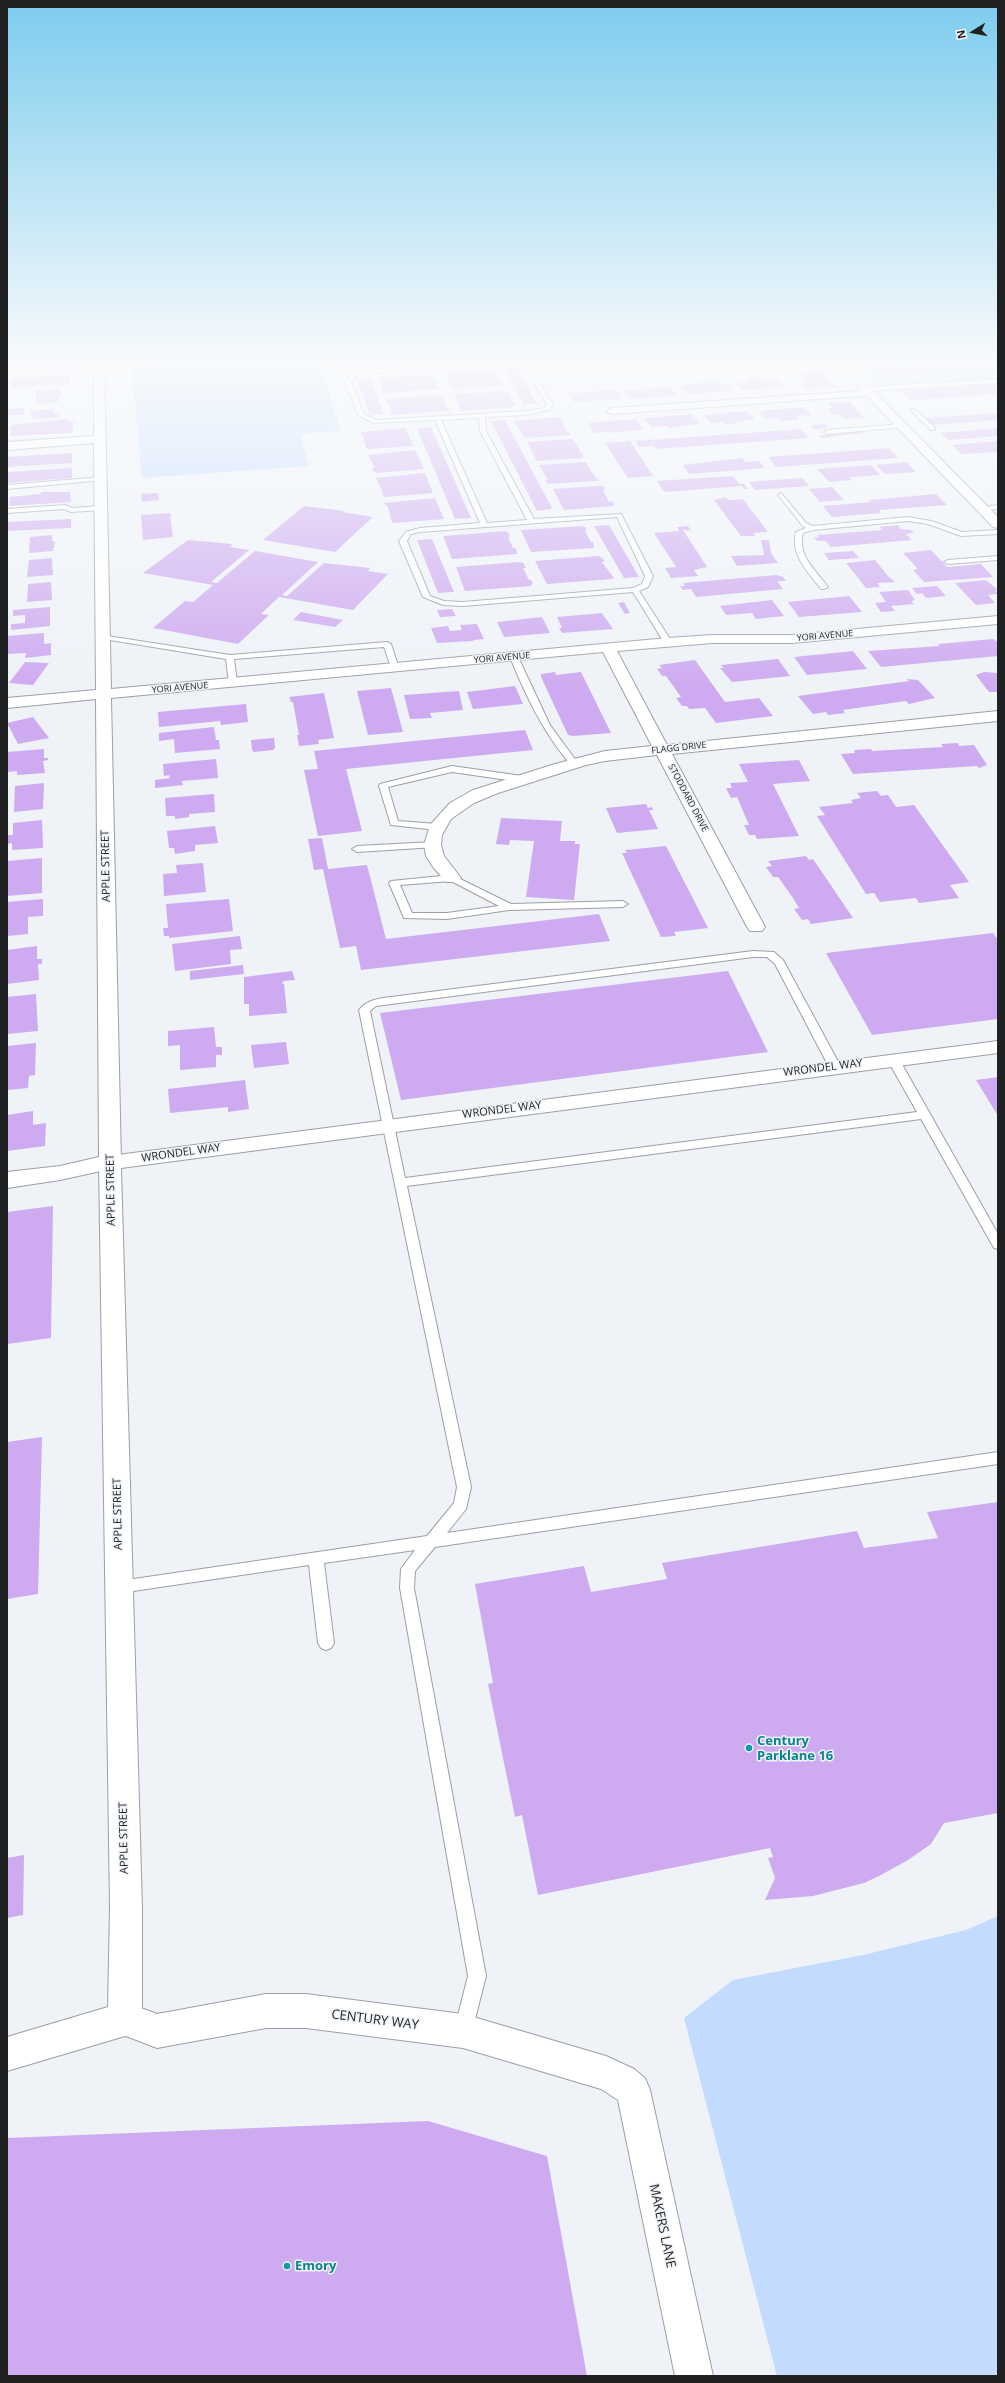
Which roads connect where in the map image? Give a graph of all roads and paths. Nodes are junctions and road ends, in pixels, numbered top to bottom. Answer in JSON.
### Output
{"nodes":[{"id":1,"x":101,"y":471,"type":"edge"},
{"id":2,"x":461,"y":471,"type":"edge"},
{"id":3,"x":504,"y":471,"type":"edge"},
{"id":4,"x":947,"y":471,"type":"edge"},
{"id":5,"x":101,"y":479,"type":"junction"},
{"id":6,"x":8,"y":487,"type":"edge"},
{"id":7,"x":781,"y":495,"type":"dead end"},
{"id":8,"x":998,"y":507,"type":"edge"},
{"id":9,"x":102,"y":508,"type":"junction"},
{"id":10,"x":983,"y":508,"type":"junction"},
{"id":11,"x":71,"y":510,"type":"junction"},
{"id":12,"x":7,"y":511,"type":"edge"},
{"id":13,"x":7,"y":518,"type":"edge"},
{"id":14,"x":531,"y":521,"type":"junction"},
{"id":15,"x":484,"y":524,"type":"junction"},
{"id":16,"x":998,"y":524,"type":"edge"},
{"id":17,"x":812,"y":528,"type":"junction"},
{"id":18,"x":998,"y":532,"type":"edge"},
{"id":19,"x":998,"y":558,"type":"edge"},
{"id":20,"x":948,"y":562,"type":"dead end"},
{"id":21,"x":824,"y":587,"type":"dead end"},
{"id":22,"x":635,"y":590,"type":"junction"},
{"id":23,"x":998,"y":620,"type":"edge"},
{"id":24,"x":104,"y":637,"type":"junction"},
{"id":25,"x":668,"y":642,"type":"junction"},
{"id":26,"x":608,"y":648,"type":"junction"},
{"id":27,"x":230,"y":657,"type":"junction"},
{"id":28,"x":514,"y":657,"type":"junction"},
{"id":29,"x":395,"y":668,"type":"junction"},
{"id":30,"x":233,"y":683,"type":"junction"},
{"id":31,"x":103,"y":695,"type":"junction"},
{"id":32,"x":7,"y":703,"type":"edge"},
{"id":33,"x":998,"y":716,"type":"edge"},
{"id":34,"x":662,"y":750,"type":"junction"},
{"id":35,"x":573,"y":762,"type":"junction"},
{"id":36,"x":522,"y":780,"type":"junction"},
{"id":37,"x":437,"y":827,"type":"junction"},
{"id":38,"x":433,"y":845,"type":"junction"},
{"id":39,"x":357,"y":849,"type":"dead end"},
{"id":40,"x":452,"y":878,"type":"junction"},
{"id":41,"x":623,"y":904,"type":"dead end"},
{"id":42,"x":509,"y":907,"type":"junction"},
{"id":43,"x":756,"y":927,"type":"dead end"},
{"id":44,"x":998,"y":1047,"type":"edge"},
{"id":45,"x":893,"y":1059,"type":"junction"},
{"id":46,"x":835,"y":1066,"type":"junction"},
{"id":47,"x":925,"y":1115,"type":"junction"},
{"id":48,"x":387,"y":1125,"type":"junction"},
{"id":49,"x":110,"y":1162,"type":"junction"},
{"id":50,"x":7,"y":1180,"type":"edge"},
{"id":51,"x":402,"y":1183,"type":"junction"},
{"id":52,"x":998,"y":1245,"type":"edge"},
{"id":53,"x":998,"y":1458,"type":"edge"},
{"id":54,"x":428,"y":1543,"type":"junction"},
{"id":55,"x":316,"y":1559,"type":"junction"},
{"id":56,"x":120,"y":1587,"type":"junction"},
{"id":57,"x":326,"y":1643,"type":"dead end"},
{"id":58,"x":125,"y":2020,"type":"junction"},
{"id":59,"x":463,"y":2031,"type":"junction"},
{"id":60,"x":7,"y":2054,"type":"edge"},
{"id":61,"x":622,"y":2081,"type":"joint"},
{"id":62,"x":694,"y":2376,"type":"edge"}],
"edges":[{"from":1,"to":5,"type":"street","name":"APPLE STREET"},
{"from":2,"to":15,"type":"lane"},
{"from":3,"to":14,"type":"lane"},
{"from":4,"to":10,"type":"street"},
{"from":5,"to":6,"type":"lane"},
{"from":5,"to":9,"type":"street","name":"APPLE STREET"},
{"from":7,"to":17,"type":"lane"},
{"from":8,"to":10,"type":"lane"},
{"from":9,"to":11,"type":"lane"},
{"from":9,"to":24,"type":"street","name":"APPLE STREET"},
{"from":10,"to":16,"type":"street"},
{"from":11,"to":12,"type":"lane"},
{"from":11,"to":13,"type":"lane"},
{"from":14,"to":15,"type":"lane"},
{"from":14,"to":22,"type":"lane"},
{"from":15,"to":22,"type":"lane"},
{"from":17,"to":18,"type":"lane"},
{"from":17,"to":21,"type":"lane"},
{"from":19,"to":20,"type":"lane"},
{"from":22,"to":25,"type":"lane"},
{"from":23,"to":25,"type":"street","name":"YORI AVENUE"},
{"from":24,"to":27,"type":"lane"},
{"from":24,"to":31,"type":"street","name":"APPLE STREET"},
{"from":25,"to":26,"type":"street","name":"YORI AVENUE"},
{"from":26,"to":28,"type":"street","name":"YORI AVENUE"},
{"from":26,"to":34,"type":"street","name":"STODDARD DRIVE"},
{"from":27,"to":29,"type":"lane"},
{"from":27,"to":30,"type":"lane"},
{"from":28,"to":29,"type":"street","name":"YORI AVENUE"},
{"from":28,"to":35,"type":"lane"},
{"from":29,"to":30,"type":"street","name":"YORI AVENUE"},
{"from":30,"to":31,"type":"street","name":"YORI AVENUE"},
{"from":31,"to":32,"type":"street","name":"YORI AVENUE"},
{"from":31,"to":49,"type":"street","name":"APPLE STREET"},
{"from":33,"to":34,"type":"street","name":"FLAGG DRIVE"},
{"from":34,"to":35,"type":"street","name":"FLAGG DRIVE"},
{"from":34,"to":43,"type":"street","name":"STODDARD DRIVE"},
{"from":35,"to":36,"type":"street","name":"FLAGG DRIVE"},
{"from":36,"to":37,"type":"street","name":"FLAGG DRIVE"},
{"from":36,"to":37,"type":"lane"},
{"from":37,"to":38,"type":"street","name":"FLAGG DRIVE"},
{"from":38,"to":39,"type":"lane"},
{"from":38,"to":40,"type":"street","name":"FLAGG DRIVE"},
{"from":40,"to":42,"type":"lane"},
{"from":40,"to":42,"type":"lane"},
{"from":41,"to":42,"type":"lane"},
{"from":44,"to":45,"type":"street","name":"WRONDEL WAY"},
{"from":45,"to":46,"type":"street","name":"WRONDEL WAY"},
{"from":45,"to":47,"type":"lane"},
{"from":46,"to":48,"type":"street","name":"WRONDEL WAY"},
{"from":46,"to":48,"type":"lane"},
{"from":47,"to":51,"type":"lane"},
{"from":47,"to":52,"type":"lane"},
{"from":48,"to":49,"type":"street","name":"WRONDEL WAY"},
{"from":48,"to":51,"type":"lane"},
{"from":49,"to":50,"type":"street","name":"WRONDEL WAY"},
{"from":49,"to":56,"type":"street","name":"APPLE STREET"},
{"from":51,"to":54,"type":"lane"},
{"from":53,"to":54,"type":"lane"},
{"from":54,"to":55,"type":"lane"},
{"from":54,"to":59,"type":"lane"},
{"from":55,"to":56,"type":"lane"},
{"from":55,"to":57,"type":"lane"},
{"from":56,"to":58,"type":"street","name":"APPLE STREET"},
{"from":58,"to":59,"type":"street","name":"CENTURY WAY"},
{"from":58,"to":60,"type":"street"},
{"from":59,"to":61,"type":"street","name":"CENTURY WAY"},
{"from":61,"to":62,"type":"street","name":"MAKERS LANE"}]}
